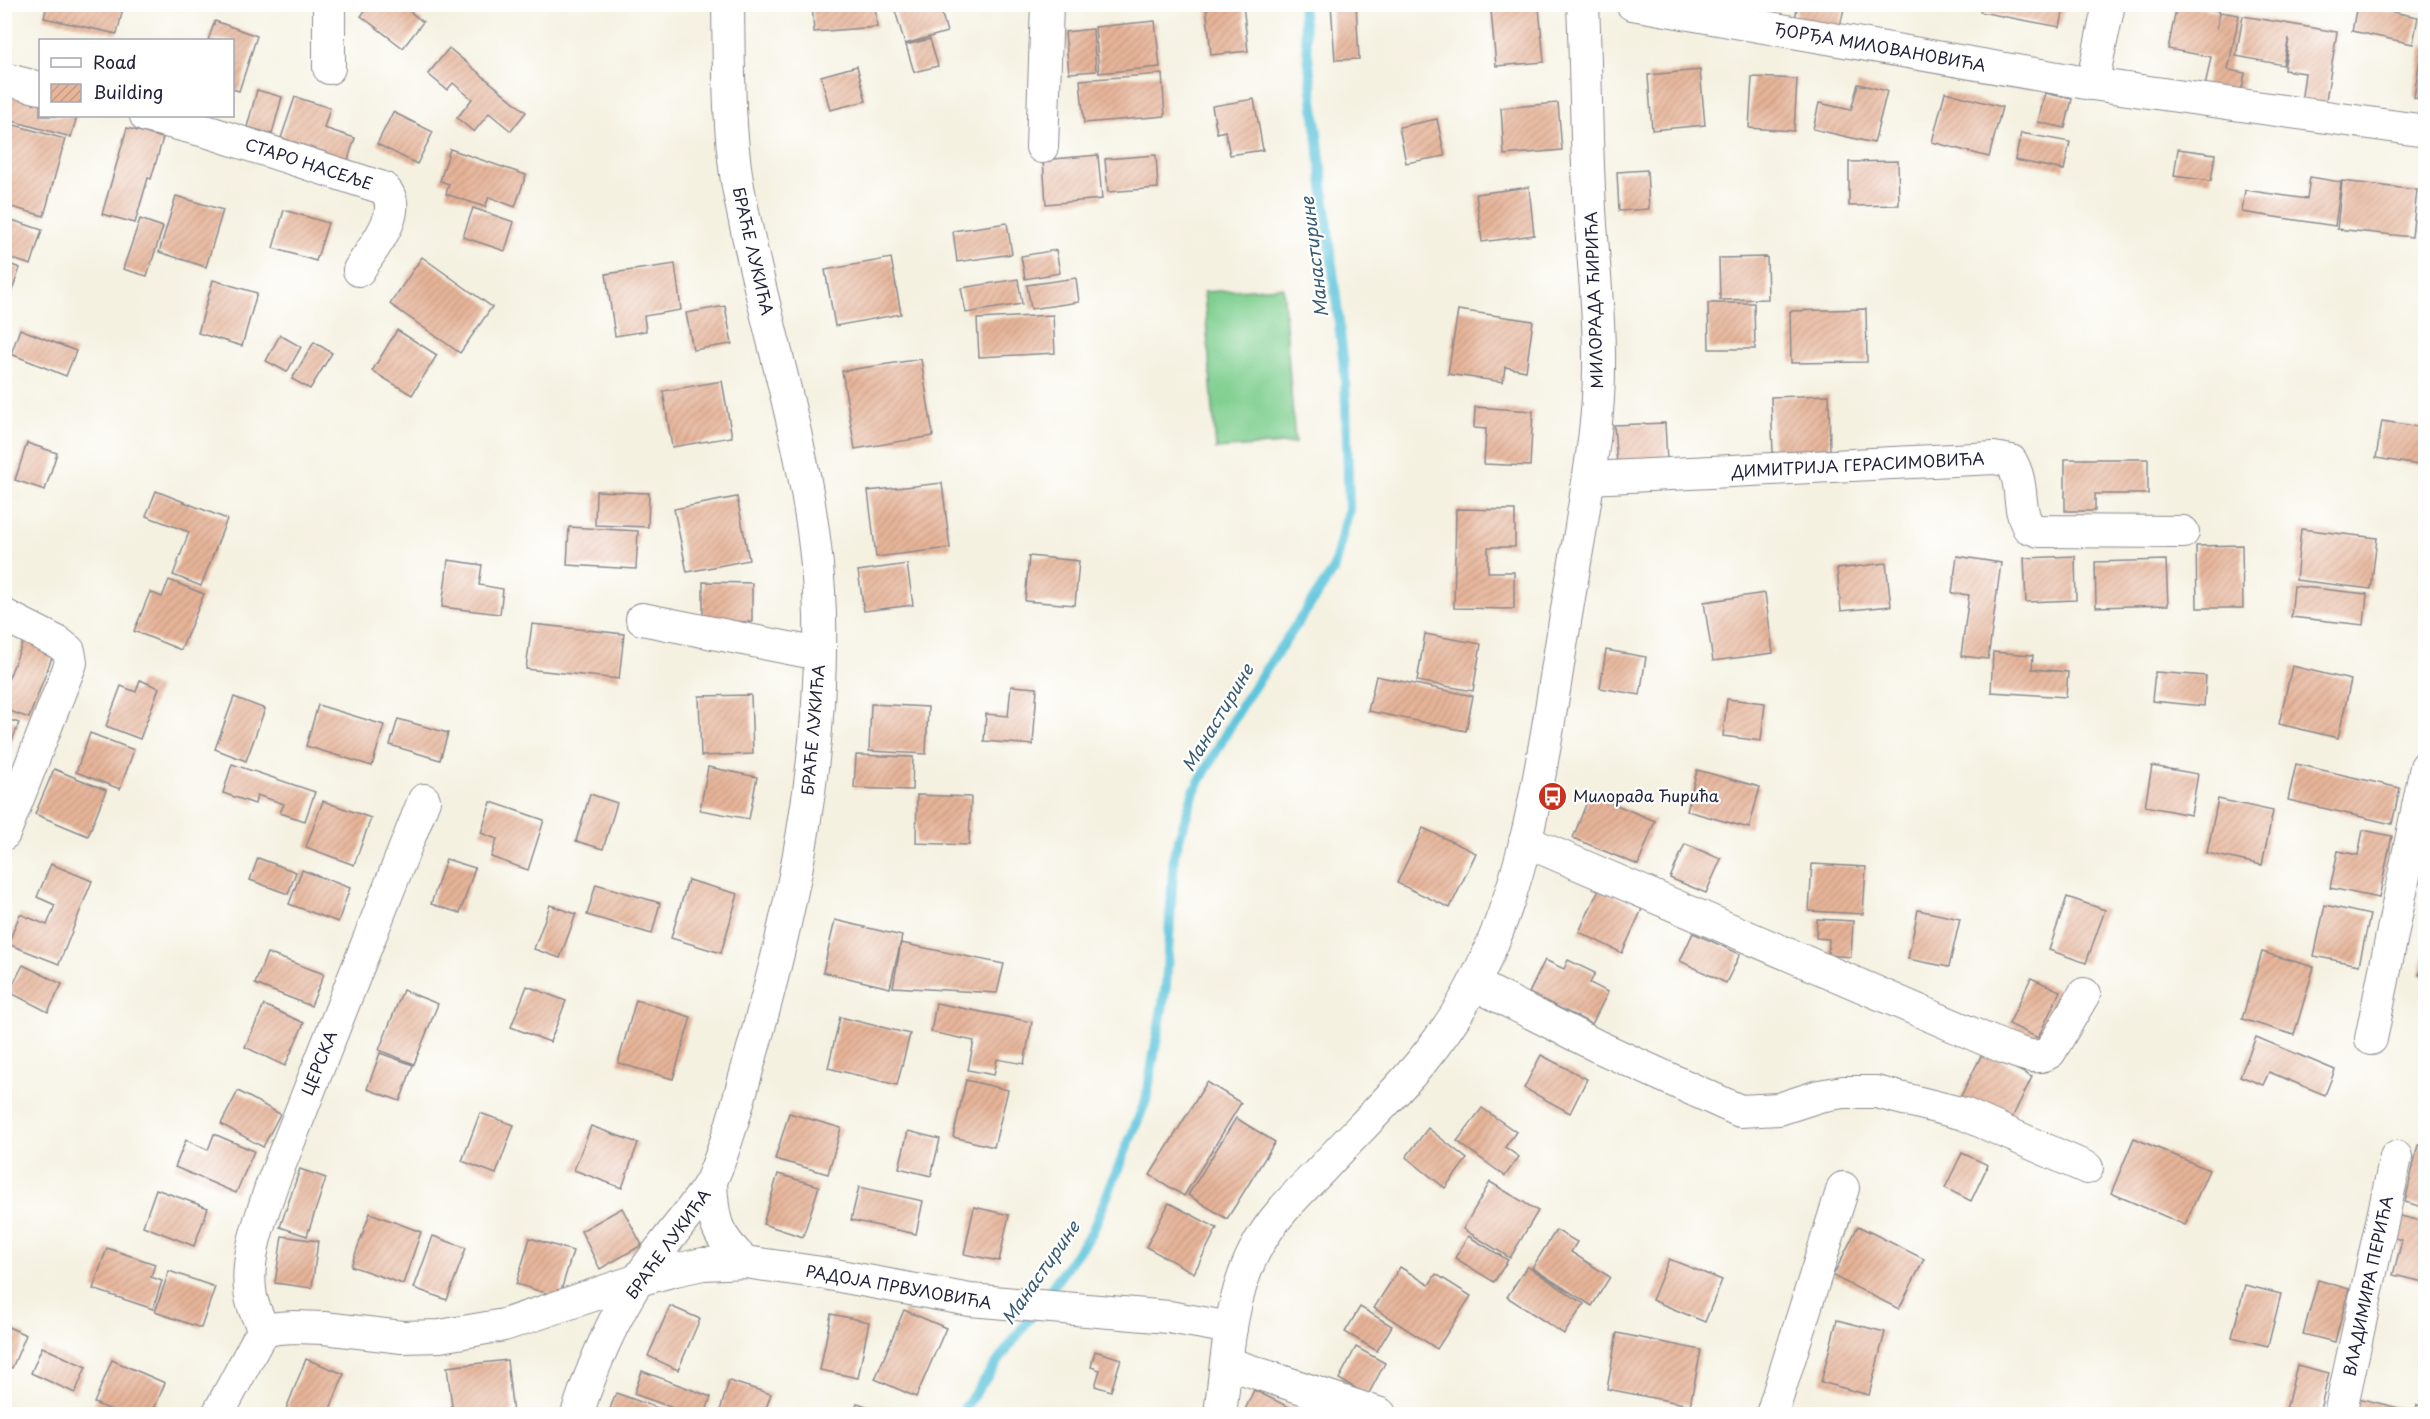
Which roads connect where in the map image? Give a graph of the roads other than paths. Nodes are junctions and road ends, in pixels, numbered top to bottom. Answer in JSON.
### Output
{"nodes":[{"id":1,"x":329,"y":4,"type":"edge"},
{"id":2,"x":728,"y":4,"type":"edge"},
{"id":3,"x":1047,"y":4,"type":"edge"},
{"id":4,"x":1583,"y":4,"type":"edge"},
{"id":5,"x":1632,"y":4,"type":"edge"},
{"id":6,"x":2109,"y":4,"type":"edge"},
{"id":7,"x":330,"y":68,"type":"dead end"},
{"id":8,"x":4,"y":79,"type":"edge"},
{"id":9,"x":2092,"y":84,"type":"junction"},
{"id":10,"x":39,"y":88,"type":"edge"},
{"id":11,"x":150,"y":117,"type":"edge"},
{"id":12,"x":2426,"y":131,"type":"edge"},
{"id":13,"x":1042,"y":147,"type":"dead end"},
{"id":14,"x":359,"y":270,"type":"dead end"},
{"id":15,"x":1589,"y":478,"type":"junction"},
{"id":16,"x":2183,"y":532,"type":"dead end"},
{"id":17,"x":4,"y":615,"type":"edge"},
{"id":18,"x":642,"y":619,"type":"dead end"},
{"id":19,"x":819,"y":654,"type":"junction"},
{"id":20,"x":2426,"y":767,"type":"edge"},
{"id":21,"x":424,"y":800,"type":"dead end"},
{"id":22,"x":4,"y":834,"type":"edge"},
{"id":23,"x":1525,"y":841,"type":"junction"},
{"id":24,"x":1474,"y":984,"type":"junction"},
{"id":25,"x":2084,"y":994,"type":"dead end"},
{"id":26,"x":2371,"y":1039,"type":"dead end"},
{"id":27,"x":2396,"y":1157,"type":"dead end"},
{"id":28,"x":2087,"y":1168,"type":"dead end"},
{"id":29,"x":711,"y":1183,"type":"junction"},
{"id":30,"x":1843,"y":1188,"type":"dead end"},
{"id":31,"x":746,"y":1262,"type":"junction"},
{"id":32,"x":638,"y":1280,"type":"junction"},
{"id":33,"x":1231,"y":1328,"type":"junction"},
{"id":34,"x":265,"y":1331,"type":"junction"},
{"id":35,"x":1227,"y":1363,"type":"junction"},
{"id":36,"x":218,"y":1414,"type":"edge"},
{"id":37,"x":577,"y":1414,"type":"edge"},
{"id":38,"x":1220,"y":1414,"type":"edge"},
{"id":39,"x":1380,"y":1414,"type":"edge"},
{"id":40,"x":1772,"y":1414,"type":"edge"},
{"id":41,"x":2340,"y":1414,"type":"edge"}],
"edges":[{"from":1,"to":7,"type":"street"},
{"from":2,"to":19,"type":"street","name":"БРАЋЕ ЛУКИЋА"},
{"from":3,"to":13,"type":"street"},
{"from":4,"to":15,"type":"street","name":"МИЛОРАДА ЋИРИЋА"},
{"from":5,"to":9,"type":"street","name":"ЂОРЂА МИЛОВАНОВИЋА"},
{"from":6,"to":9,"type":"street"},
{"from":8,"to":10,"type":"street"},
{"from":9,"to":12,"type":"street","name":"ЂОРЂА МИЛОВАНОВИЋА"},
{"from":11,"to":14,"type":"street","name":"СТАРО НАСЕЉЕ"},
{"from":15,"to":16,"type":"street","name":"ДИМИТРИЈА ГЕРАСИМОВИЋА"},
{"from":15,"to":23,"type":"street","name":"МИЛОРАДА ЋИРИЋА"},
{"from":17,"to":22,"type":"street"},
{"from":18,"to":19,"type":"street"},
{"from":19,"to":29,"type":"street","name":"БРАЋЕ ЛУКИЋА"},
{"from":20,"to":26,"type":"street"},
{"from":21,"to":34,"type":"street","name":"ЦЕРСКА"},
{"from":23,"to":24,"type":"street","name":"МИЛОРАДА ЋИРИЋА"},
{"from":23,"to":25,"type":"street"},
{"from":24,"to":28,"type":"street"},
{"from":24,"to":33,"type":"street","name":"МИЛОРАДА ЋИРИЋА"},
{"from":27,"to":41,"type":"street","name":"ВЛАДИМИРА ПЕРИЋА"},
{"from":29,"to":31,"type":"street"},
{"from":29,"to":32,"type":"street","name":"БРАЋЕ ЛУКИЋА"},
{"from":30,"to":40,"type":"street"},
{"from":31,"to":32,"type":"street","name":"РАДОЈА ПРВУЛОВИЋА"},
{"from":31,"to":33,"type":"street","name":"РАДОЈА ПРВУЛОВИЋА"},
{"from":32,"to":34,"type":"street","name":"РАДОЈА ПРВУЛОВИЋА"},
{"from":32,"to":37,"type":"street","name":"БРАЋЕ ЛУКИЋА"},
{"from":33,"to":35,"type":"street","name":"МИЛОРАДА ЋИРИЋА"},
{"from":34,"to":36,"type":"street"},
{"from":35,"to":38,"type":"street","name":"МИЛОРАДА ЋИРИЋА"},
{"from":35,"to":39,"type":"street"}]}
